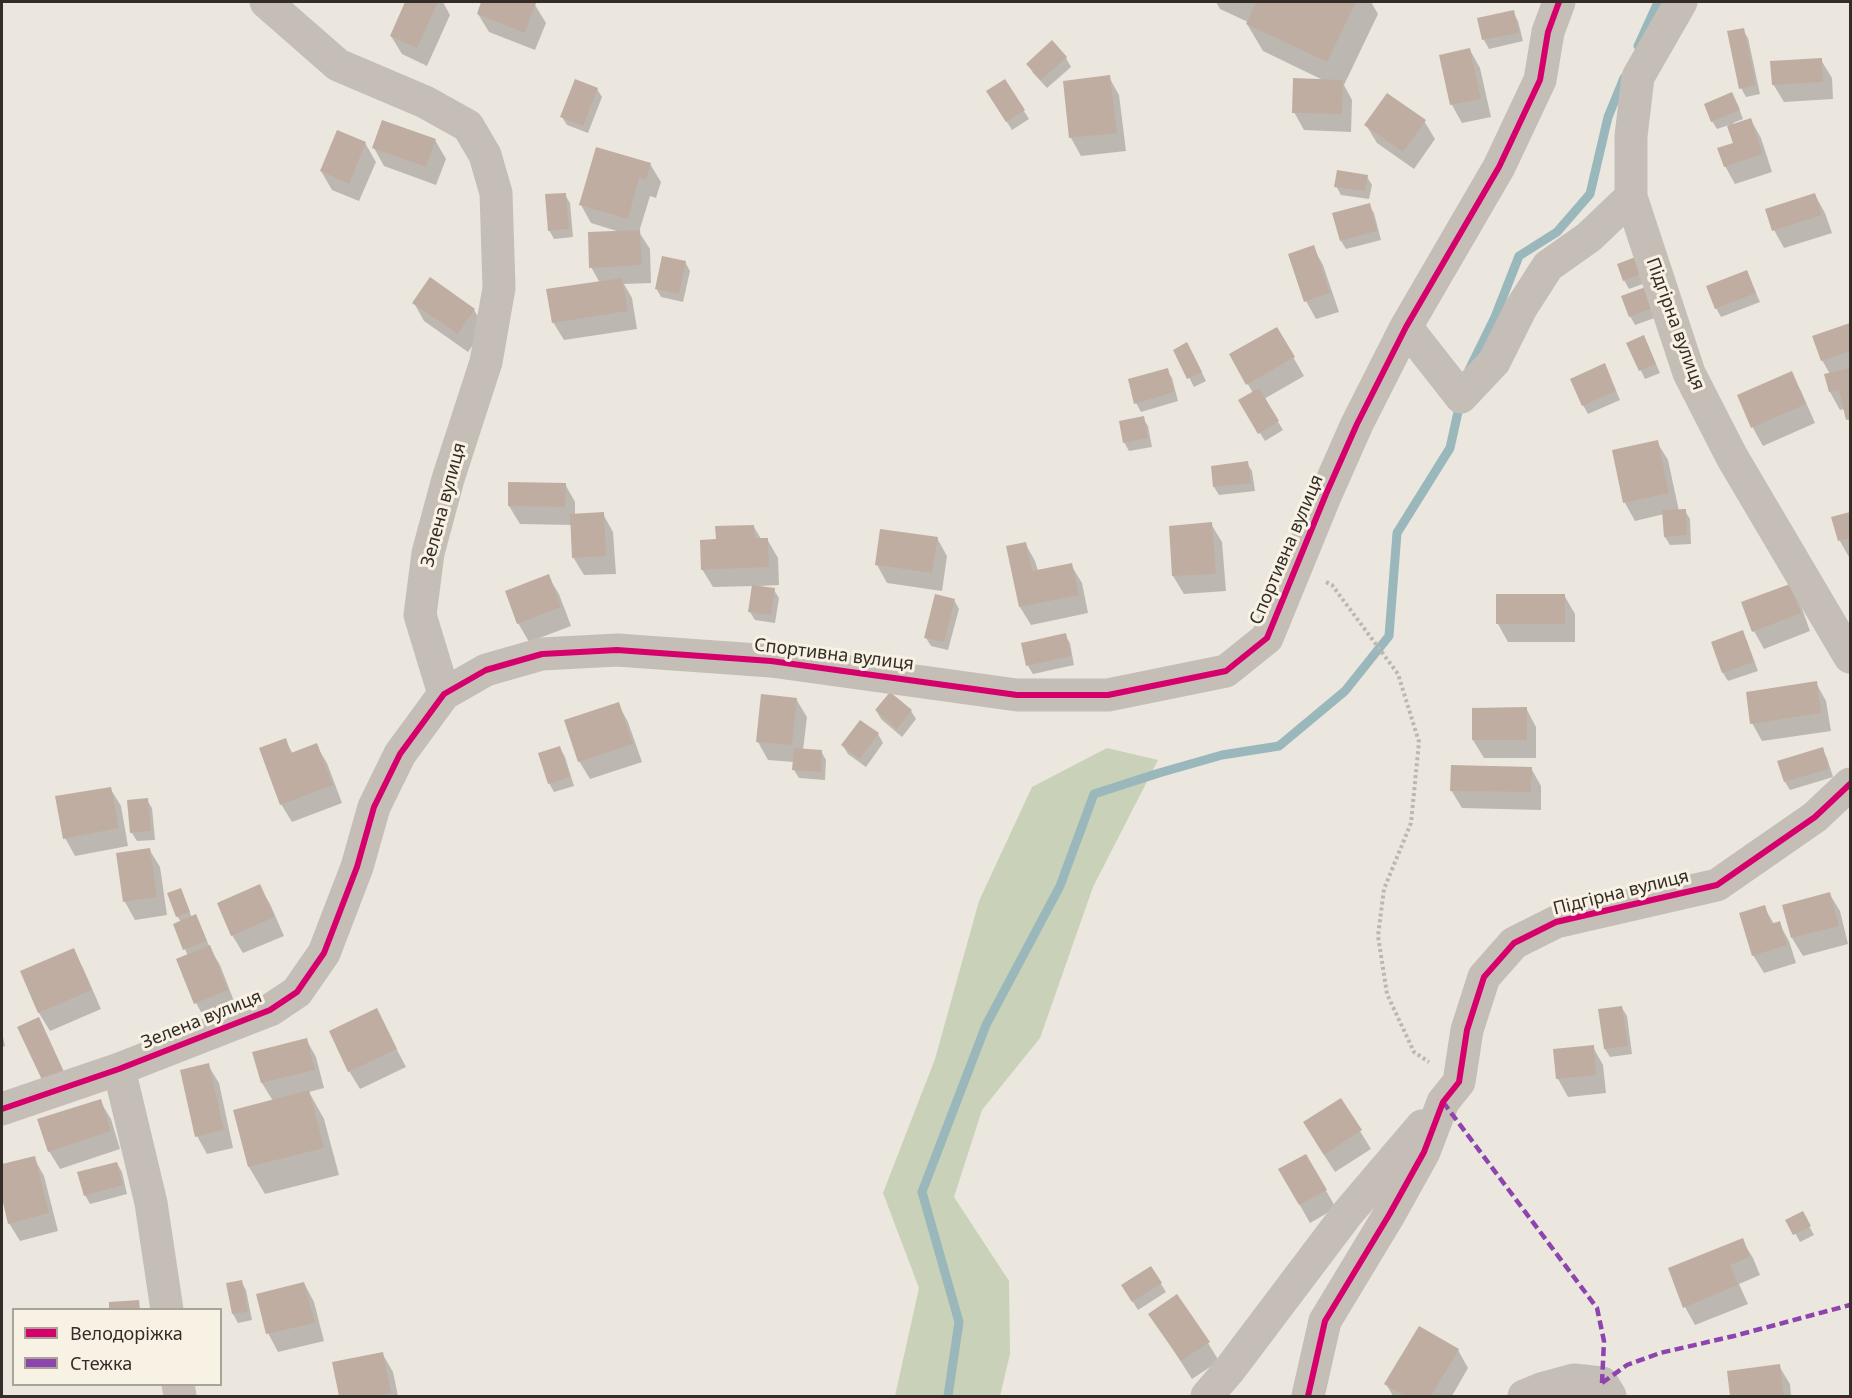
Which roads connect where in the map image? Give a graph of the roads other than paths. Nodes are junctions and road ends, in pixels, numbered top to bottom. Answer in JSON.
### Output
{"nodes":[{"id":1,"x":266,"y":2,"type":"edge"},
{"id":2,"x":1559,"y":2,"type":"edge"},
{"id":3,"x":1681,"y":2,"type":"edge"},
{"id":4,"x":1545,"y":17,"type":"edge"},
{"id":5,"x":1631,"y":196,"type":"junction"},
{"id":6,"x":1406,"y":327,"type":"junction"},
{"id":7,"x":1851,"y":657,"type":"edge"},
{"id":8,"x":444,"y":694,"type":"junction"},
{"id":9,"x":1851,"y":784,"type":"edge"},
{"id":10,"x":119,"y":1069,"type":"junction"},
{"id":11,"x":1451,"y":1092,"type":"junction"},
{"id":12,"x":2,"y":1108,"type":"edge"},
{"id":13,"x":167,"y":1308,"type":"edge"},
{"id":14,"x":1207,"y":1396,"type":"edge"},
{"id":15,"x":1308,"y":1396,"type":"edge"},
{"id":16,"x":1524,"y":1396,"type":"edge"},
{"id":17,"x":1610,"y":1396,"type":"edge"}],
"edges":[{"from":1,"to":8,"type":"street","name":"Зелена вулиця"},
{"from":2,"to":4,"type":"street","name":"Спортивна вулиця"},
{"from":3,"to":5,"type":"street","name":"Підгірна вулиця"},
{"from":4,"to":6,"type":"street","name":"Спортивна вулиця"},
{"from":5,"to":6,"type":"street"},
{"from":5,"to":7,"type":"street","name":"Підгірна вулиця"},
{"from":6,"to":8,"type":"street","name":"Спортивна вулиця"},
{"from":8,"to":10,"type":"street","name":"Зелена вулиця"},
{"from":9,"to":11,"type":"street","name":"Підгірна вулиця"},
{"from":10,"to":12,"type":"street","name":"Зелена вулиця"},
{"from":10,"to":13,"type":"street"},
{"from":11,"to":14,"type":"street"},
{"from":11,"to":15,"type":"street","name":"Підгірна вулиця"},
{"from":16,"to":17,"type":"street"}]}
